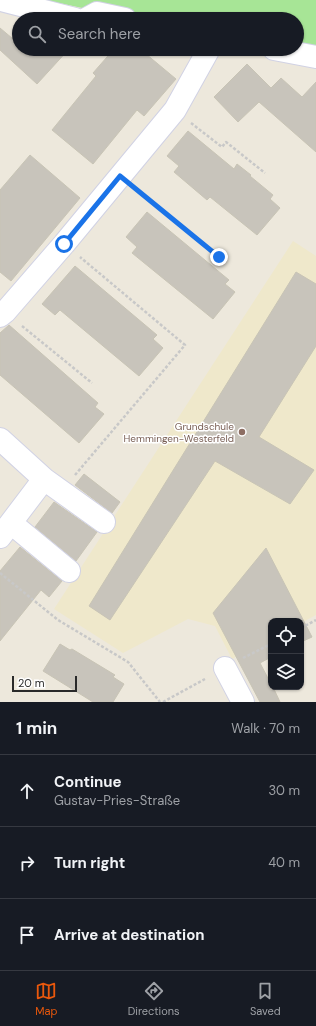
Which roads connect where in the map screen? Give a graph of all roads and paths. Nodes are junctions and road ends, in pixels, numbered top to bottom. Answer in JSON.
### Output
{"nodes":[{"id":1,"x":0,"y":0,"type":"edge"},
{"id":2,"x":47,"y":12,"type":"edge"},
{"id":3,"x":304,"y":55,"type":"edge"},
{"id":4,"x":205,"y":56,"type":"edge"},
{"id":5,"x":316,"y":57,"type":"edge"},
{"id":6,"x":175,"y":110,"type":"junction"},
{"id":7,"x":265,"y":173,"type":"dead end"},
{"id":8,"x":120,"y":176,"type":"junction"},
{"id":9,"x":64,"y":244,"type":"junction"},
{"id":10,"x":219,"y":257,"type":"dead end"},
{"id":11,"x":3,"y":314,"type":"edge"},
{"id":12,"x":92,"y":383,"type":"dead end"},
{"id":13,"x":0,"y":439,"type":"edge"},
{"id":14,"x":44,"y":479,"type":"junction"},
{"id":15,"x":104,"y":522,"type":"dead end"},
{"id":16,"x":5,"y":530,"type":"edge"},
{"id":17,"x":69,"y":571,"type":"dead end"},
{"id":18,"x":0,"y":573,"type":"edge"},
{"id":19,"x":316,"y":620,"type":"edge"},
{"id":20,"x":304,"y":626,"type":"edge"},
{"id":21,"x":268,"y":646,"type":"edge"},
{"id":22,"x":225,"y":668,"type":"junction"},
{"id":23,"x":160,"y":702,"type":"edge"},
{"id":24,"x":163,"y":702,"type":"edge"},
{"id":25,"x":243,"y":702,"type":"edge"}],
"edges":[{"from":1,"to":2,"type":"street"},
{"from":3,"to":5,"type":"street"},
{"from":4,"to":6,"type":"street"},
{"from":6,"to":7,"type":"path"},
{"from":6,"to":8,"type":"street"},
{"from":8,"to":9,"type":"street"},
{"from":8,"to":10,"type":"path"},
{"from":9,"to":11,"type":"street"},
{"from":9,"to":14,"type":"path"},
{"from":11,"to":12,"type":"path"},
{"from":13,"to":14,"type":"street"},
{"from":14,"to":15,"type":"street"},
{"from":14,"to":16,"type":"street"},
{"from":16,"to":17,"type":"street"},
{"from":18,"to":23,"type":"path"},
{"from":19,"to":20,"type":"path"},
{"from":21,"to":22,"type":"path"},
{"from":22,"to":24,"type":"path"},
{"from":22,"to":25,"type":"street"}]}
